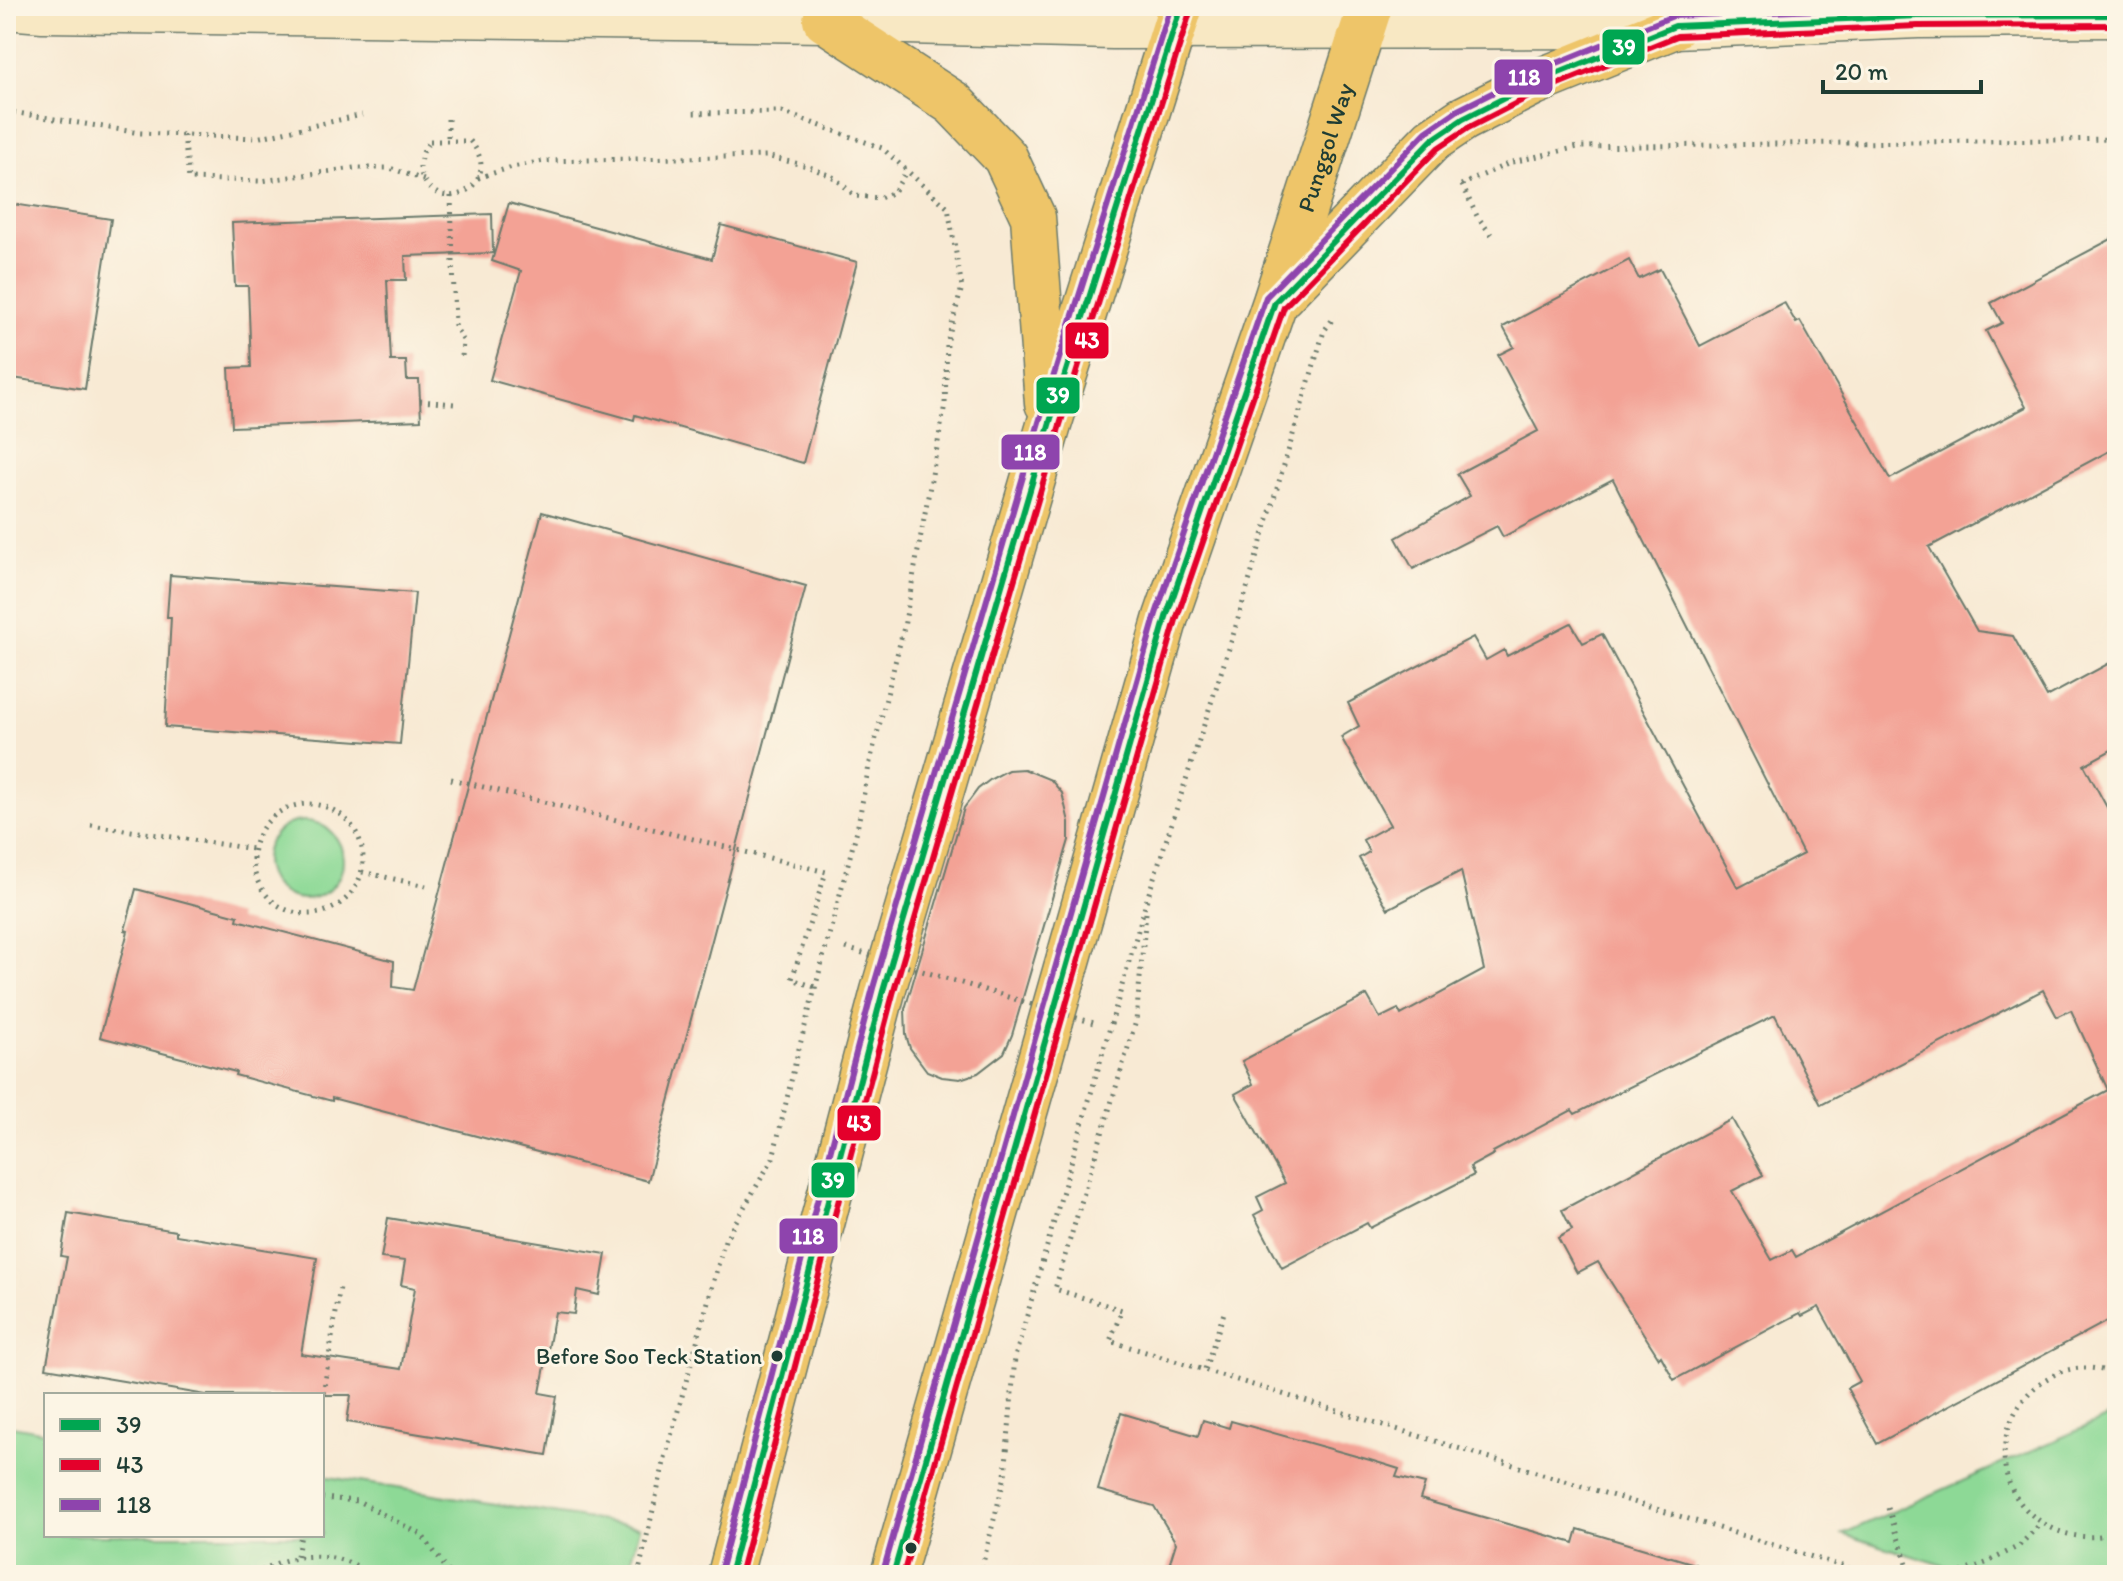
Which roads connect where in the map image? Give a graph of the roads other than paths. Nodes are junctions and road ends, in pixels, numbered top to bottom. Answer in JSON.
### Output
{"nodes":[{"id":1,"x":6,"y":7,"type":"edge"},
{"id":2,"x":2117,"y":15,"type":"edge"},
{"id":3,"x":1366,"y":16,"type":"edge"},
{"id":4,"x":1177,"y":17,"type":"edge"},
{"id":5,"x":825,"y":20,"type":"junction"},
{"id":6,"x":1675,"y":26,"type":"junction"},
{"id":7,"x":1275,"y":302,"type":"junction"},
{"id":8,"x":1049,"y":425,"type":"junction"},
{"id":9,"x":730,"y":1575,"type":"edge"},
{"id":10,"x":893,"y":1575,"type":"edge"}],
"edges":[{"from":1,"to":5,"type":"main road"},
{"from":2,"to":6,"type":"main road"},
{"from":3,"to":4,"type":"main road"},
{"from":3,"to":6,"type":"main road"},
{"from":3,"to":7,"type":"main road","name":"Punggol Way"},
{"from":4,"to":5,"type":"main road"},
{"from":4,"to":8,"type":"main road"},
{"from":5,"to":8,"type":"main road"},
{"from":6,"to":7,"type":"main road"},
{"from":7,"to":10,"type":"main road","name":"Punggol Way"},
{"from":8,"to":9,"type":"main road"}]}
